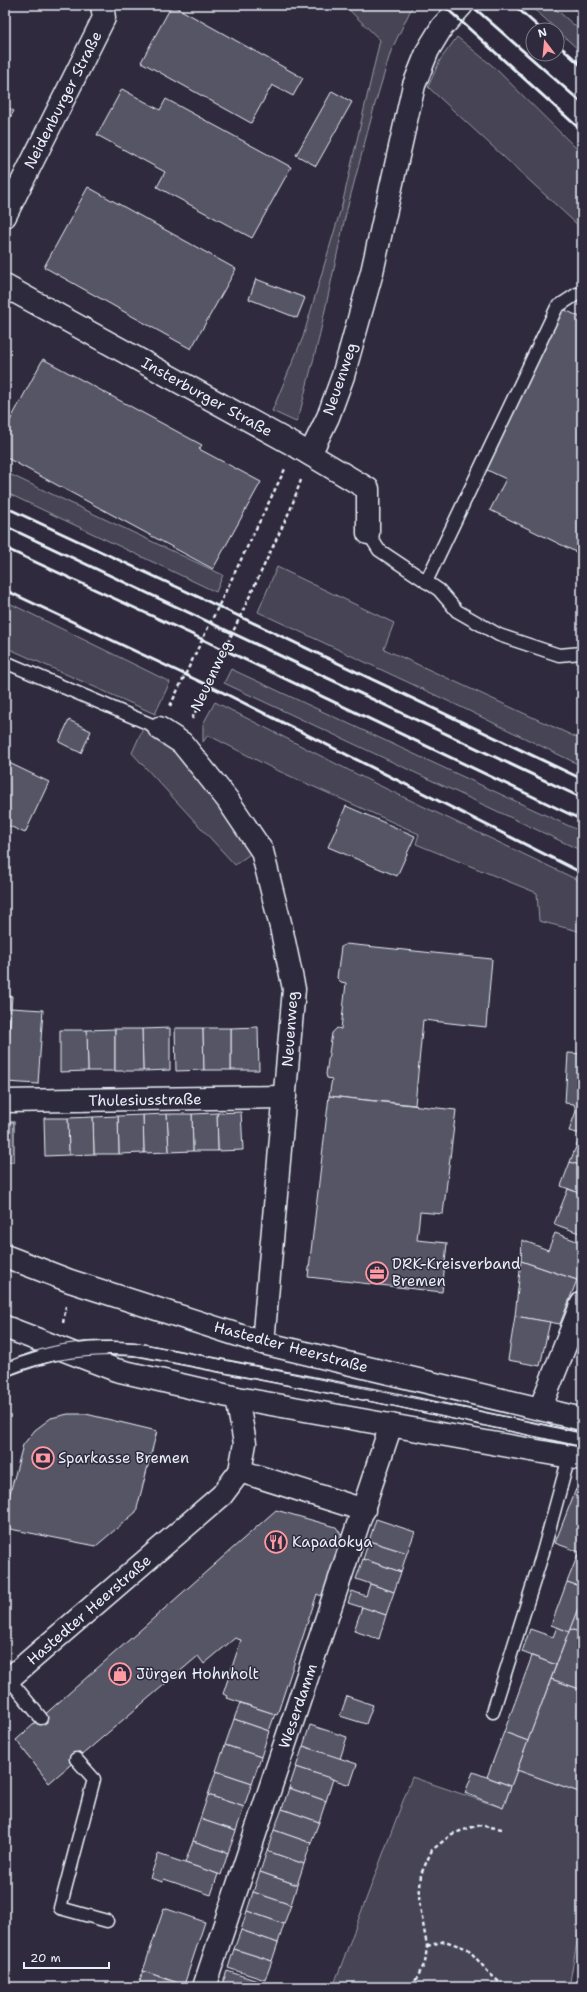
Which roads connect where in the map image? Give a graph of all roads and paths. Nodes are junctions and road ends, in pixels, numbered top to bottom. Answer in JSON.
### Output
{"nodes":[{"id":1,"x":102,"y":5,"type":"edge"},
{"id":2,"x":462,"y":5,"type":"edge"},
{"id":3,"x":5,"y":216,"type":"edge"},
{"id":4,"x":5,"y":286,"type":"edge"},
{"id":5,"x":582,"y":295,"type":"edge"},
{"id":6,"x":303,"y":450,"type":"junction"},
{"id":7,"x":368,"y":533,"type":"joint"},
{"id":8,"x":426,"y":582,"type":"junction"},
{"id":9,"x":582,"y":654,"type":"edge"},
{"id":10,"x":5,"y":662,"type":"edge"},
{"id":11,"x":159,"y":728,"type":"junction"},
{"id":12,"x":182,"y":743,"type":"junction"},
{"id":13,"x":284,"y":1097,"type":"junction"},
{"id":14,"x":5,"y":1102,"type":"edge"},
{"id":15,"x":5,"y":1256,"type":"edge"},
{"id":16,"x":70,"y":1281,"type":"junction"},
{"id":17,"x":582,"y":1303,"type":"edge"},
{"id":18,"x":5,"y":1327,"type":"edge"},
{"id":19,"x":263,"y":1343,"type":"junction"},
{"id":20,"x":63,"y":1349,"type":"junction"},
{"id":21,"x":5,"y":1370,"type":"edge"},
{"id":22,"x":237,"y":1398,"type":"junction"},
{"id":23,"x":540,"y":1410,"type":"junction"},
{"id":24,"x":582,"y":1419,"type":"edge"},
{"id":25,"x":391,"y":1425,"type":"junction"},
{"id":26,"x":582,"y":1440,"type":"edge"},
{"id":27,"x":575,"y":1458,"type":"edge"},
{"id":28,"x":240,"y":1471,"type":"junction"},
{"id":29,"x":364,"y":1510,"type":"junction"},
{"id":30,"x":7,"y":1680,"type":"edge"},
{"id":31,"x":493,"y":1712,"type":"dead end"},
{"id":32,"x":41,"y":1718,"type":"dead end"},
{"id":33,"x":76,"y":1759,"type":"dead end"},
{"id":34,"x":502,"y":1829,"type":"dead end"},
{"id":35,"x":107,"y":1921,"type":"dead end"},
{"id":36,"x":428,"y":1946,"type":"junction"},
{"id":37,"x":204,"y":1987,"type":"edge"},
{"id":38,"x":412,"y":1987,"type":"edge"},
{"id":39,"x":505,"y":1987,"type":"edge"}],
"edges":[{"from":1,"to":3,"type":"street","name":"Neidenburger Straße"},
{"from":2,"to":6,"type":"street","name":"Neuenweg"},
{"from":4,"to":6,"type":"street","name":"Insterburger Straße"},
{"from":5,"to":8,"type":"lane"},
{"from":6,"to":7,"type":"street","name":"Insterburger Straße"},
{"from":6,"to":11,"type":"path","name":"Neuenweg"},
{"from":6,"to":12,"type":"path","name":"Neuenweg"},
{"from":7,"to":8,"type":"lane"},
{"from":8,"to":9,"type":"lane"},
{"from":10,"to":11,"type":"lane","name":"Neuenweg"},
{"from":11,"to":12,"type":"street","name":"Neuenweg"},
{"from":12,"to":13,"type":"street","name":"Neuenweg"},
{"from":13,"to":14,"type":"street","name":"Thulesiusstraße"},
{"from":13,"to":19,"type":"street","name":"Neuenweg"},
{"from":15,"to":16,"type":"street","name":"Hastedter Heerstraße"},
{"from":16,"to":19,"type":"street","name":"Hastedter Heerstraße"},
{"from":16,"to":20,"type":"path"},
{"from":17,"to":23,"type":"street"},
{"from":18,"to":20,"type":"street"},
{"from":19,"to":23,"type":"street","name":"Hastedter Heerstraße"},
{"from":20,"to":21,"type":"lane"},
{"from":20,"to":22,"type":"street"},
{"from":20,"to":26,"type":"lane"},
{"from":22,"to":25,"type":"street"},
{"from":22,"to":28,"type":"street","name":"Hastedter Heerstraße"},
{"from":23,"to":24,"type":"street","name":"Hastedter Heerstraße"},
{"from":25,"to":27,"type":"street"},
{"from":25,"to":29,"type":"street","name":"Weserdamm"},
{"from":27,"to":31,"type":"lane"},
{"from":28,"to":29,"type":"street"},
{"from":28,"to":30,"type":"street","name":"Hastedter Heerstraße"},
{"from":29,"to":37,"type":"street","name":"Weserdamm"},
{"from":30,"to":32,"type":"lane"},
{"from":33,"to":35,"type":"lane"},
{"from":34,"to":36,"type":"path"},
{"from":36,"to":38,"type":"path"},
{"from":36,"to":39,"type":"path"}]}
